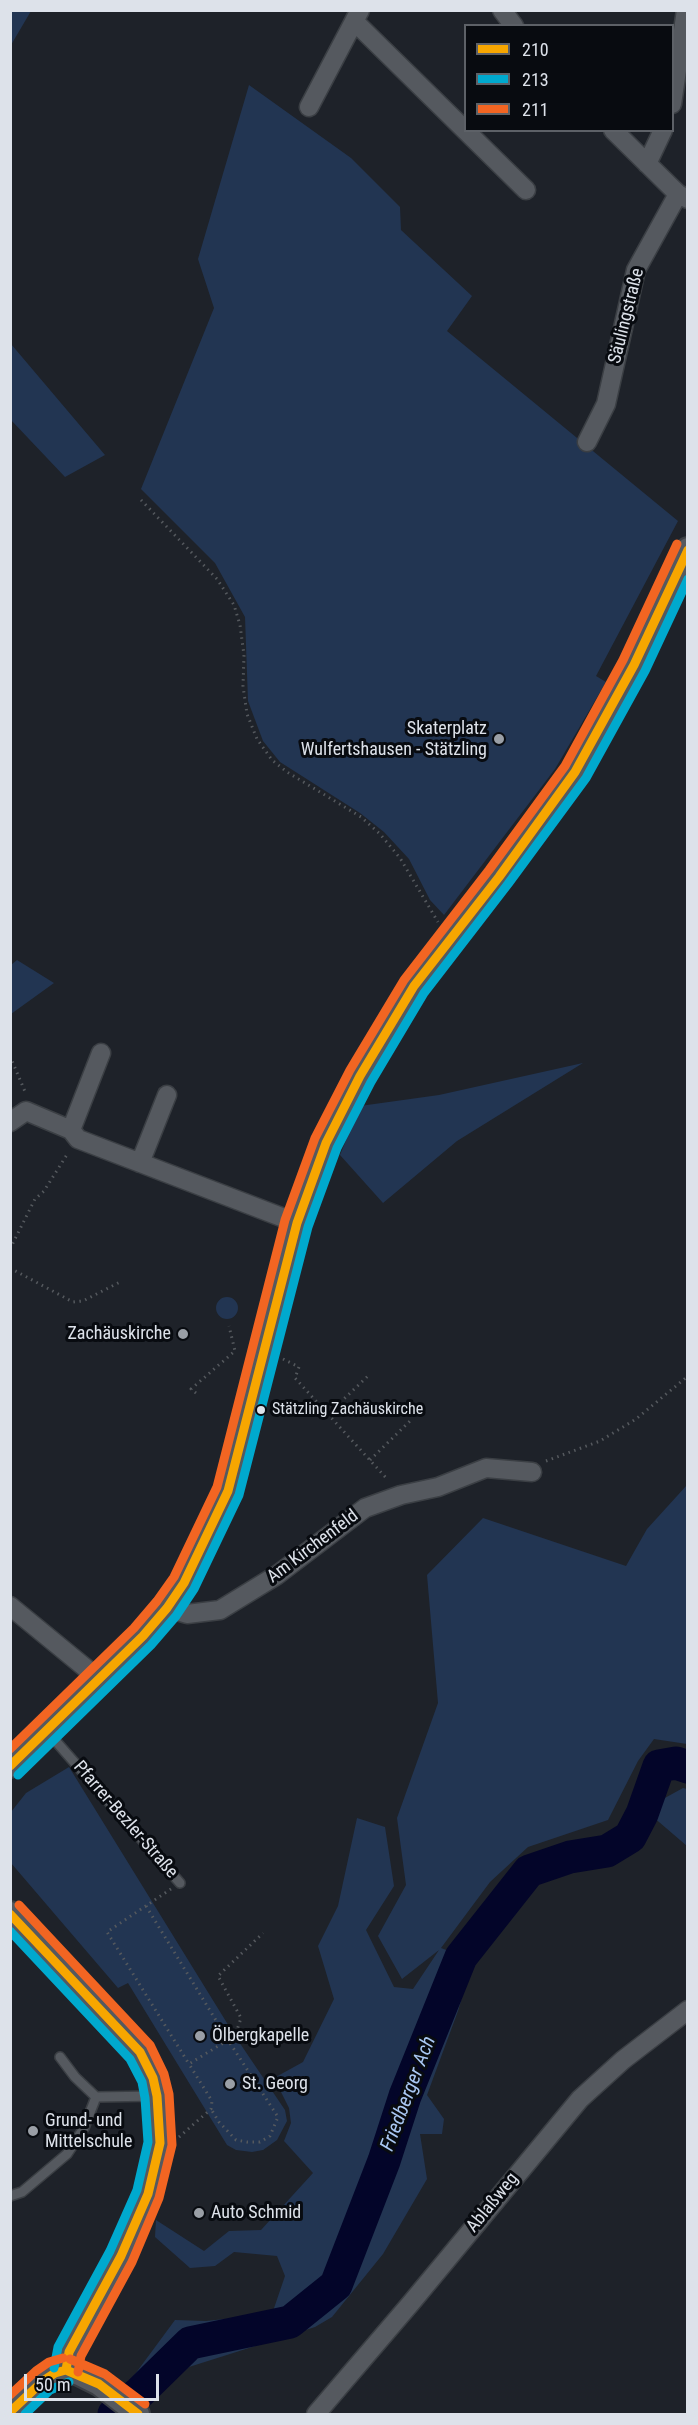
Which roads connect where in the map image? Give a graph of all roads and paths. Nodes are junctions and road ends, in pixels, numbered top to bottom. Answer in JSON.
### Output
{"nodes":[{"id":1,"x":502,"y":10,"type":"edge"},
{"id":2,"x":686,"y":10,"type":"edge"},
{"id":3,"x":358,"y":16,"type":"edge"},
{"id":4,"x":512,"y":24,"type":"edge"},
{"id":5,"x":674,"y":91,"type":"edge"},
{"id":6,"x":309,"y":107,"type":"dead end"},
{"id":7,"x":464,"y":126,"type":"edge"},
{"id":8,"x":470,"y":132,"type":"edge"},
{"id":9,"x":614,"y":132,"type":"edge"},
{"id":10,"x":662,"y":132,"type":"edge"},
{"id":11,"x":647,"y":164,"type":"junction"},
{"id":12,"x":526,"y":190,"type":"dead end"},
{"id":13,"x":683,"y":196,"type":"edge"},
{"id":14,"x":587,"y":442,"type":"dead end"},
{"id":15,"x":141,"y":500,"type":"dead end"},
{"id":16,"x":687,"y":549,"type":"edge"},
{"id":17,"x":450,"y":942,"type":"junction"},
{"id":18,"x":101,"y":1053,"type":"dead end"},
{"id":19,"x":10,"y":1056,"type":"edge"},
{"id":20,"x":167,"y":1095,"type":"dead end"},
{"id":21,"x":26,"y":1111,"type":"junction"},
{"id":22,"x":10,"y":1122,"type":"edge"},
{"id":23,"x":74,"y":1135,"type":"junction"},
{"id":24,"x":140,"y":1163,"type":"junction"},
{"id":25,"x":297,"y":1223,"type":"junction"},
{"id":26,"x":10,"y":1249,"type":"edge"},
{"id":27,"x":10,"y":1268,"type":"edge"},
{"id":28,"x":120,"y":1282,"type":"dead end"},
{"id":29,"x":230,"y":1326,"type":"dead end"},
{"id":30,"x":275,"y":1354,"type":"dead end"},
{"id":31,"x":368,"y":1376,"type":"dead end"},
{"id":32,"x":687,"y":1376,"type":"edge"},
{"id":33,"x":196,"y":1394,"type":"dead end"},
{"id":34,"x":327,"y":1415,"type":"junction"},
{"id":35,"x":410,"y":1421,"type":"dead end"},
{"id":36,"x":370,"y":1460,"type":"junction"},
{"id":37,"x":529,"y":1471,"type":"joint"},
{"id":38,"x":401,"y":1495,"type":"junction"},
{"id":39,"x":10,"y":1606,"type":"edge"},
{"id":40,"x":167,"y":1608,"type":"junction"},
{"id":41,"x":99,"y":1679,"type":"junction"},
{"id":42,"x":46,"y":1730,"type":"junction"},
{"id":43,"x":10,"y":1766,"type":"edge"},
{"id":44,"x":180,"y":1883,"type":"joint"},
{"id":45,"x":146,"y":1906,"type":"junction"},
{"id":46,"x":10,"y":1913,"type":"edge"},
{"id":47,"x":263,"y":1933,"type":"dead end"},
{"id":48,"x":687,"y":2010,"type":"edge"},
{"id":49,"x":228,"y":2040,"type":"junction"},
{"id":50,"x":60,"y":2057,"type":"dead end"},
{"id":51,"x":189,"y":2064,"type":"junction"},
{"id":52,"x":157,"y":2096,"type":"junction"},
{"id":53,"x":96,"y":2097,"type":"junction"},
{"id":54,"x":211,"y":2109,"type":"junction"},
{"id":55,"x":179,"y":2136,"type":"dead end"},
{"id":56,"x":10,"y":2196,"type":"edge"},
{"id":57,"x":66,"y":2370,"type":"junction"},
{"id":58,"x":129,"y":2407,"type":"edge"},
{"id":59,"x":10,"y":2412,"type":"edge"},
{"id":60,"x":316,"y":2415,"type":"edge"}],
"edges":[{"from":1,"to":4,"type":"street"},
{"from":2,"to":5,"type":"street"},
{"from":3,"to":6,"type":"street"},
{"from":3,"to":7,"type":"street"},
{"from":8,"to":12,"type":"street"},
{"from":9,"to":11,"type":"street"},
{"from":10,"to":11,"type":"street"},
{"from":11,"to":13,"type":"street"},
{"from":13,"to":14,"type":"street","name":"Säulingstraße"},
{"from":15,"to":17,"type":"path"},
{"from":16,"to":17,"type":"street"},
{"from":17,"to":25,"type":"street"},
{"from":18,"to":23,"type":"street"},
{"from":19,"to":21,"type":"path"},
{"from":20,"to":24,"type":"street"},
{"from":21,"to":22,"type":"street"},
{"from":21,"to":23,"type":"street"},
{"from":23,"to":24,"type":"street"},
{"from":23,"to":26,"type":"path"},
{"from":24,"to":25,"type":"street"},
{"from":25,"to":40,"type":"street"},
{"from":27,"to":28,"type":"path"},
{"from":29,"to":33,"type":"path"},
{"from":30,"to":34,"type":"path"},
{"from":31,"to":34,"type":"path"},
{"from":32,"to":37,"type":"path"},
{"from":34,"to":36,"type":"path"},
{"from":35,"to":36,"type":"path"},
{"from":36,"to":38,"type":"path"},
{"from":37,"to":38,"type":"street","name":"Am Kirchenfeld"},
{"from":38,"to":40,"type":"street","name":"Am Kirchenfeld"},
{"from":39,"to":41,"type":"street"},
{"from":40,"to":41,"type":"street"},
{"from":41,"to":42,"type":"street"},
{"from":42,"to":43,"type":"street"},
{"from":42,"to":44,"type":"lane","name":"Pfarrer-Bezler-Straße"},
{"from":44,"to":45,"type":"path"},
{"from":45,"to":49,"type":"path"},
{"from":45,"to":51,"type":"path"},
{"from":46,"to":52,"type":"street"},
{"from":47,"to":49,"type":"path"},
{"from":48,"to":60,"type":"street","name":"Ablaßweg"},
{"from":49,"to":51,"type":"path"},
{"from":49,"to":54,"type":"path"},
{"from":50,"to":53,"type":"lane"},
{"from":51,"to":54,"type":"path"},
{"from":52,"to":53,"type":"lane"},
{"from":52,"to":57,"type":"street"},
{"from":53,"to":56,"type":"lane"},
{"from":54,"to":55,"type":"path"},
{"from":57,"to":58,"type":"street"},
{"from":57,"to":59,"type":"street"}]}
